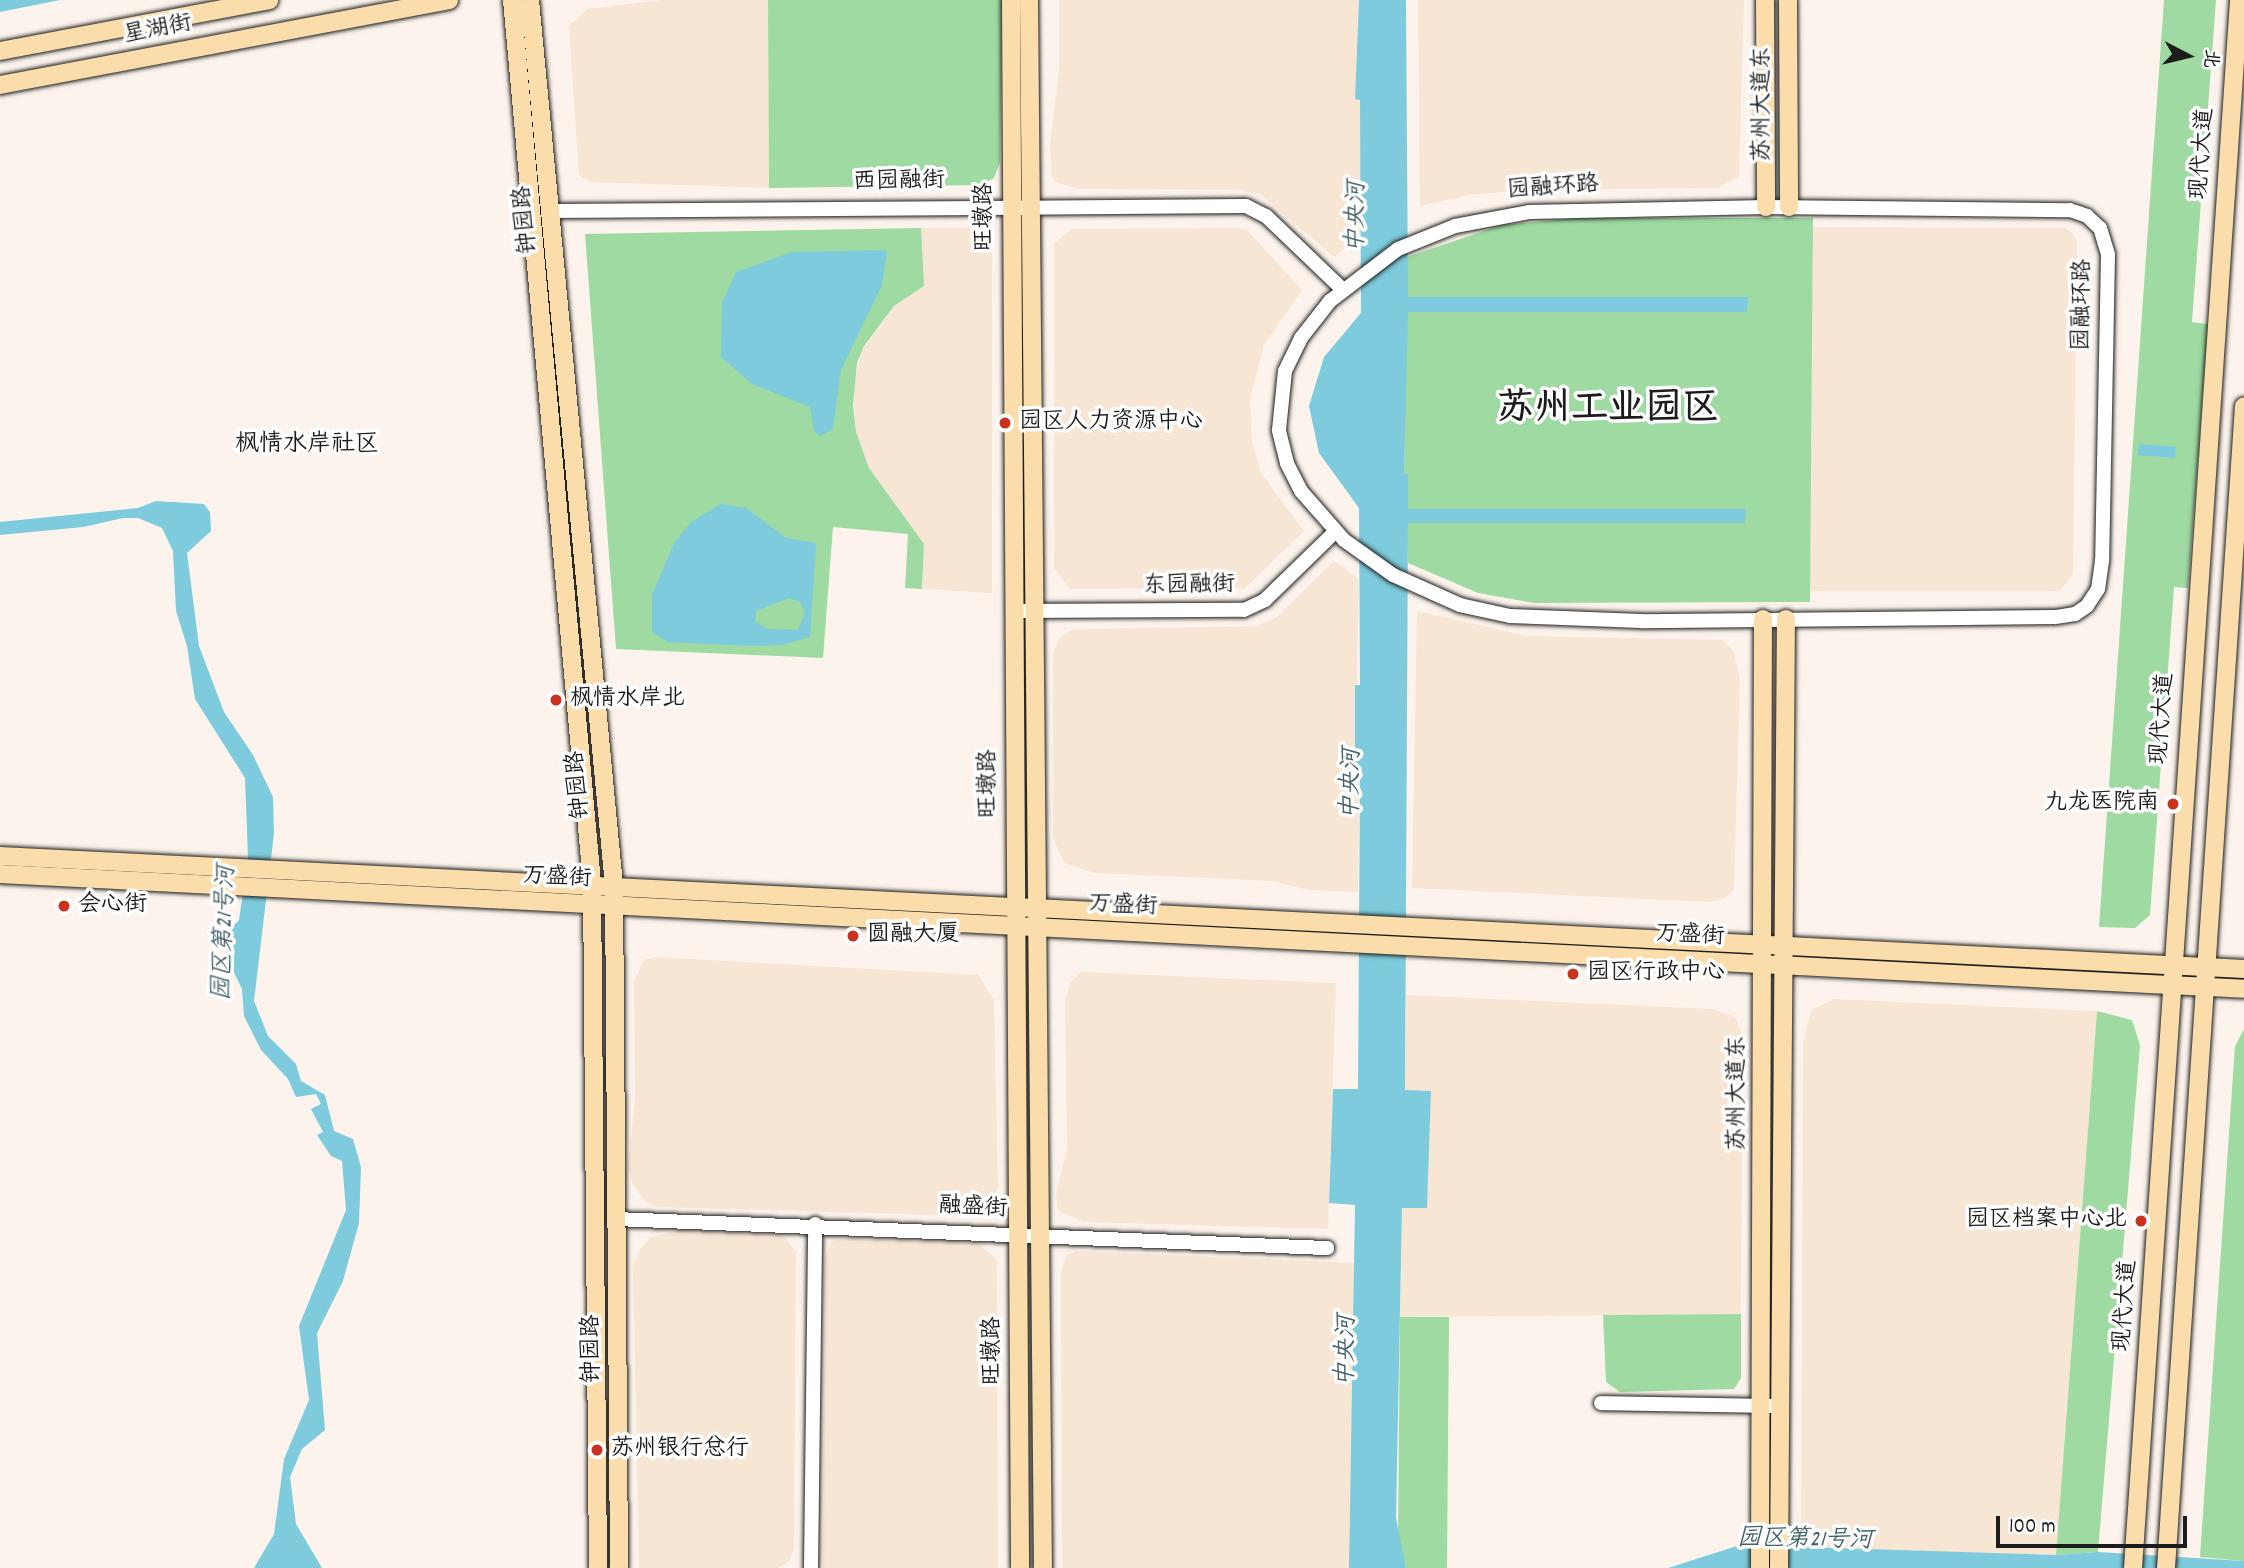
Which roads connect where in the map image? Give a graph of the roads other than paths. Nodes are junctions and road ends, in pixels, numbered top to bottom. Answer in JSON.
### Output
{"nodes":[{"id":1,"x":269,"y":0,"type":"edge"},
{"id":2,"x":449,"y":0,"type":"edge"},
{"id":3,"x":512,"y":0,"type":"edge"},
{"id":4,"x":530,"y":0,"type":"edge"},
{"id":5,"x":1011,"y":0,"type":"edge"},
{"id":6,"x":1029,"y":0,"type":"edge"},
{"id":7,"x":1765,"y":0,"type":"edge"},
{"id":8,"x":1788,"y":0,"type":"edge"},
{"id":9,"x":2239,"y":0,"type":"edge"},
{"id":10,"x":0,"y":51,"type":"edge"},
{"id":11,"x":0,"y":86,"type":"edge"},
{"id":12,"x":1011,"y":204,"type":"junction"},
{"id":13,"x":1031,"y":205,"type":"junction"},
{"id":14,"x":1766,"y":207,"type":"junction"},
{"id":15,"x":1789,"y":207,"type":"junction"},
{"id":16,"x":550,"y":211,"type":"junction"},
{"id":17,"x":1342,"y":289,"type":"junction"},
{"id":18,"x":2244,"y":407,"type":"edge"},
{"id":19,"x":1339,"y":536,"type":"junction"},
{"id":20,"x":1015,"y":611,"type":"junction"},
{"id":21,"x":1034,"y":611,"type":"junction"},
{"id":22,"x":1763,"y":619,"type":"junction"},
{"id":23,"x":1786,"y":619,"type":"junction"},
{"id":24,"x":0,"y":856,"type":"edge"},
{"id":25,"x":0,"y":874,"type":"edge"},
{"id":26,"x":242,"y":876,"type":"junction"},
{"id":27,"x":270,"y":878,"type":"junction"},
{"id":28,"x":592,"y":883,"type":"junction"},
{"id":29,"x":614,"y":885,"type":"junction"},
{"id":30,"x":593,"y":905,"type":"junction"},
{"id":31,"x":1015,"y":905,"type":"junction"},
{"id":32,"x":614,"y":906,"type":"junction"},
{"id":33,"x":1036,"y":906,"type":"junction"},
{"id":34,"x":1014,"y":927,"type":"junction"},
{"id":35,"x":1037,"y":928,"type":"junction"},
{"id":36,"x":1764,"y":943,"type":"junction"},
{"id":37,"x":1783,"y":944,"type":"junction"},
{"id":38,"x":1764,"y":965,"type":"junction"},
{"id":39,"x":1783,"y":965,"type":"junction"},
{"id":40,"x":2171,"y":965,"type":"junction"},
{"id":41,"x":2208,"y":966,"type":"junction"},
{"id":42,"x":2244,"y":969,"type":"edge"},
{"id":43,"x":2172,"y":988,"type":"junction"},
{"id":44,"x":2244,"y":989,"type":"edge"},
{"id":45,"x":2207,"y":990,"type":"junction"},
{"id":46,"x":616,"y":1219,"type":"junction"},
{"id":47,"x":815,"y":1224,"type":"junction"},
{"id":48,"x":1018,"y":1234,"type":"junction"},
{"id":49,"x":1040,"y":1236,"type":"junction"},
{"id":50,"x":1327,"y":1248,"type":"dead end"},
{"id":51,"x":1601,"y":1404,"type":"dead end"},
{"id":52,"x":1771,"y":1406,"type":"junction"},
{"id":53,"x":2133,"y":1560,"type":"edge"},
{"id":54,"x":2166,"y":1561,"type":"edge"},
{"id":55,"x":598,"y":1568,"type":"edge"},
{"id":56,"x":619,"y":1568,"type":"edge"},
{"id":57,"x":811,"y":1568,"type":"edge"},
{"id":58,"x":1020,"y":1568,"type":"edge"},
{"id":59,"x":1043,"y":1568,"type":"edge"},
{"id":60,"x":1760,"y":1568,"type":"edge"},
{"id":61,"x":1779,"y":1568,"type":"edge"}],
"edges":[{"from":1,"to":10,"type":"main road","name":"星湖街"},
{"from":2,"to":11,"type":"main road","name":"星湖街"},
{"from":3,"to":28,"type":"main road","name":"钟园路"},
{"from":4,"to":16,"type":"main road","name":"钟园路"},
{"from":5,"to":12,"type":"main road","name":"旺墩路"},
{"from":6,"to":13,"type":"main road","name":"旺墩路"},
{"from":7,"to":14,"type":"main road","name":"苏州大道东"},
{"from":8,"to":15,"type":"main road","name":"苏州大道东"},
{"from":9,"to":40,"type":"main road","name":"现代大道"},
{"from":12,"to":13,"type":"street","name":"西园融街"},
{"from":12,"to":16,"type":"street","name":"西园融街"},
{"from":12,"to":20,"type":"main road","name":"旺墩路"},
{"from":13,"to":17,"type":"street","name":"西园融街"},
{"from":13,"to":21,"type":"main road","name":"旺墩路"},
{"from":14,"to":15,"type":"street","name":"园融环路"},
{"from":14,"to":17,"type":"street","name":"园融环路"},
{"from":15,"to":23,"type":"street","name":"园融环路"},
{"from":16,"to":29,"type":"main road","name":"钟园路"},
{"from":17,"to":19,"type":"street","name":"园融环路"},
{"from":18,"to":41,"type":"main road"},
{"from":19,"to":21,"type":"street","name":"东园融街"},
{"from":19,"to":22,"type":"street","name":"园融环路"},
{"from":20,"to":21,"type":"street","name":"东园融街"},
{"from":20,"to":31,"type":"main road","name":"旺墩路"},
{"from":21,"to":33,"type":"main road","name":"旺墩路"},
{"from":22,"to":23,"type":"street","name":"园融环路"},
{"from":22,"to":36,"type":"main road","name":"苏州大道东"},
{"from":23,"to":37,"type":"main road","name":"苏州大道东"},
{"from":24,"to":26,"type":"main road","name":"万盛街"},
{"from":25,"to":26,"type":"main road","name":"万盛街"},
{"from":26,"to":27,"type":"main road","name":"万盛街"},
{"from":27,"to":28,"type":"main road","name":"万盛街"},
{"from":27,"to":30,"type":"main road","name":"万盛街"},
{"from":28,"to":29,"type":"main road","name":"万盛街"},
{"from":28,"to":30,"type":"main road","name":"钟园路"},
{"from":29,"to":31,"type":"main road","name":"万盛街"},
{"from":29,"to":32,"type":"main road","name":"钟园路"},
{"from":30,"to":32,"type":"main road","name":"万盛街"},
{"from":30,"to":55,"type":"main road","name":"钟园路"},
{"from":31,"to":33,"type":"main road","name":"万盛街"},
{"from":31,"to":34,"type":"main road","name":"旺墩路"},
{"from":32,"to":34,"type":"main road","name":"万盛街"},
{"from":32,"to":46,"type":"main road","name":"钟园路"},
{"from":33,"to":35,"type":"main road","name":"旺墩路"},
{"from":33,"to":36,"type":"main road","name":"万盛街"},
{"from":34,"to":35,"type":"main road","name":"万盛街"},
{"from":34,"to":48,"type":"main road","name":"旺墩路"},
{"from":35,"to":38,"type":"main road","name":"万盛街"},
{"from":35,"to":49,"type":"main road","name":"旺墩路"},
{"from":36,"to":37,"type":"main road","name":"万盛街"},
{"from":36,"to":38,"type":"main road","name":"苏州大道东"},
{"from":37,"to":39,"type":"main road","name":"苏州大道东"},
{"from":37,"to":40,"type":"main road","name":"万盛街"},
{"from":38,"to":39,"type":"main road","name":"万盛街"},
{"from":38,"to":52,"type":"main road","name":"苏州大道东"},
{"from":39,"to":43,"type":"main road","name":"万盛街"},
{"from":39,"to":52,"type":"main road","name":"苏州大道东"},
{"from":40,"to":41,"type":"main road","name":"万盛街"},
{"from":40,"to":43,"type":"main road","name":"现代大道"},
{"from":41,"to":42,"type":"main road","name":"万盛街"},
{"from":41,"to":45,"type":"main road"},
{"from":43,"to":45,"type":"main road","name":"万盛街"},
{"from":43,"to":53,"type":"main road","name":"现代大道"},
{"from":44,"to":45,"type":"main road","name":"万盛街"},
{"from":45,"to":54,"type":"main road"},
{"from":46,"to":47,"type":"street","name":"融盛街"},
{"from":46,"to":56,"type":"main road","name":"钟园路"},
{"from":47,"to":48,"type":"street","name":"融盛街"},
{"from":47,"to":57,"type":"street"},
{"from":48,"to":49,"type":"street","name":"融盛街"},
{"from":48,"to":58,"type":"main road","name":"旺墩路"},
{"from":49,"to":50,"type":"street","name":"融盛街"},
{"from":49,"to":59,"type":"main road","name":"旺墩路"},
{"from":51,"to":52,"type":"street"},
{"from":52,"to":60,"type":"main road","name":"苏州大道东"},
{"from":52,"to":61,"type":"main road","name":"苏州大道东"}]}
